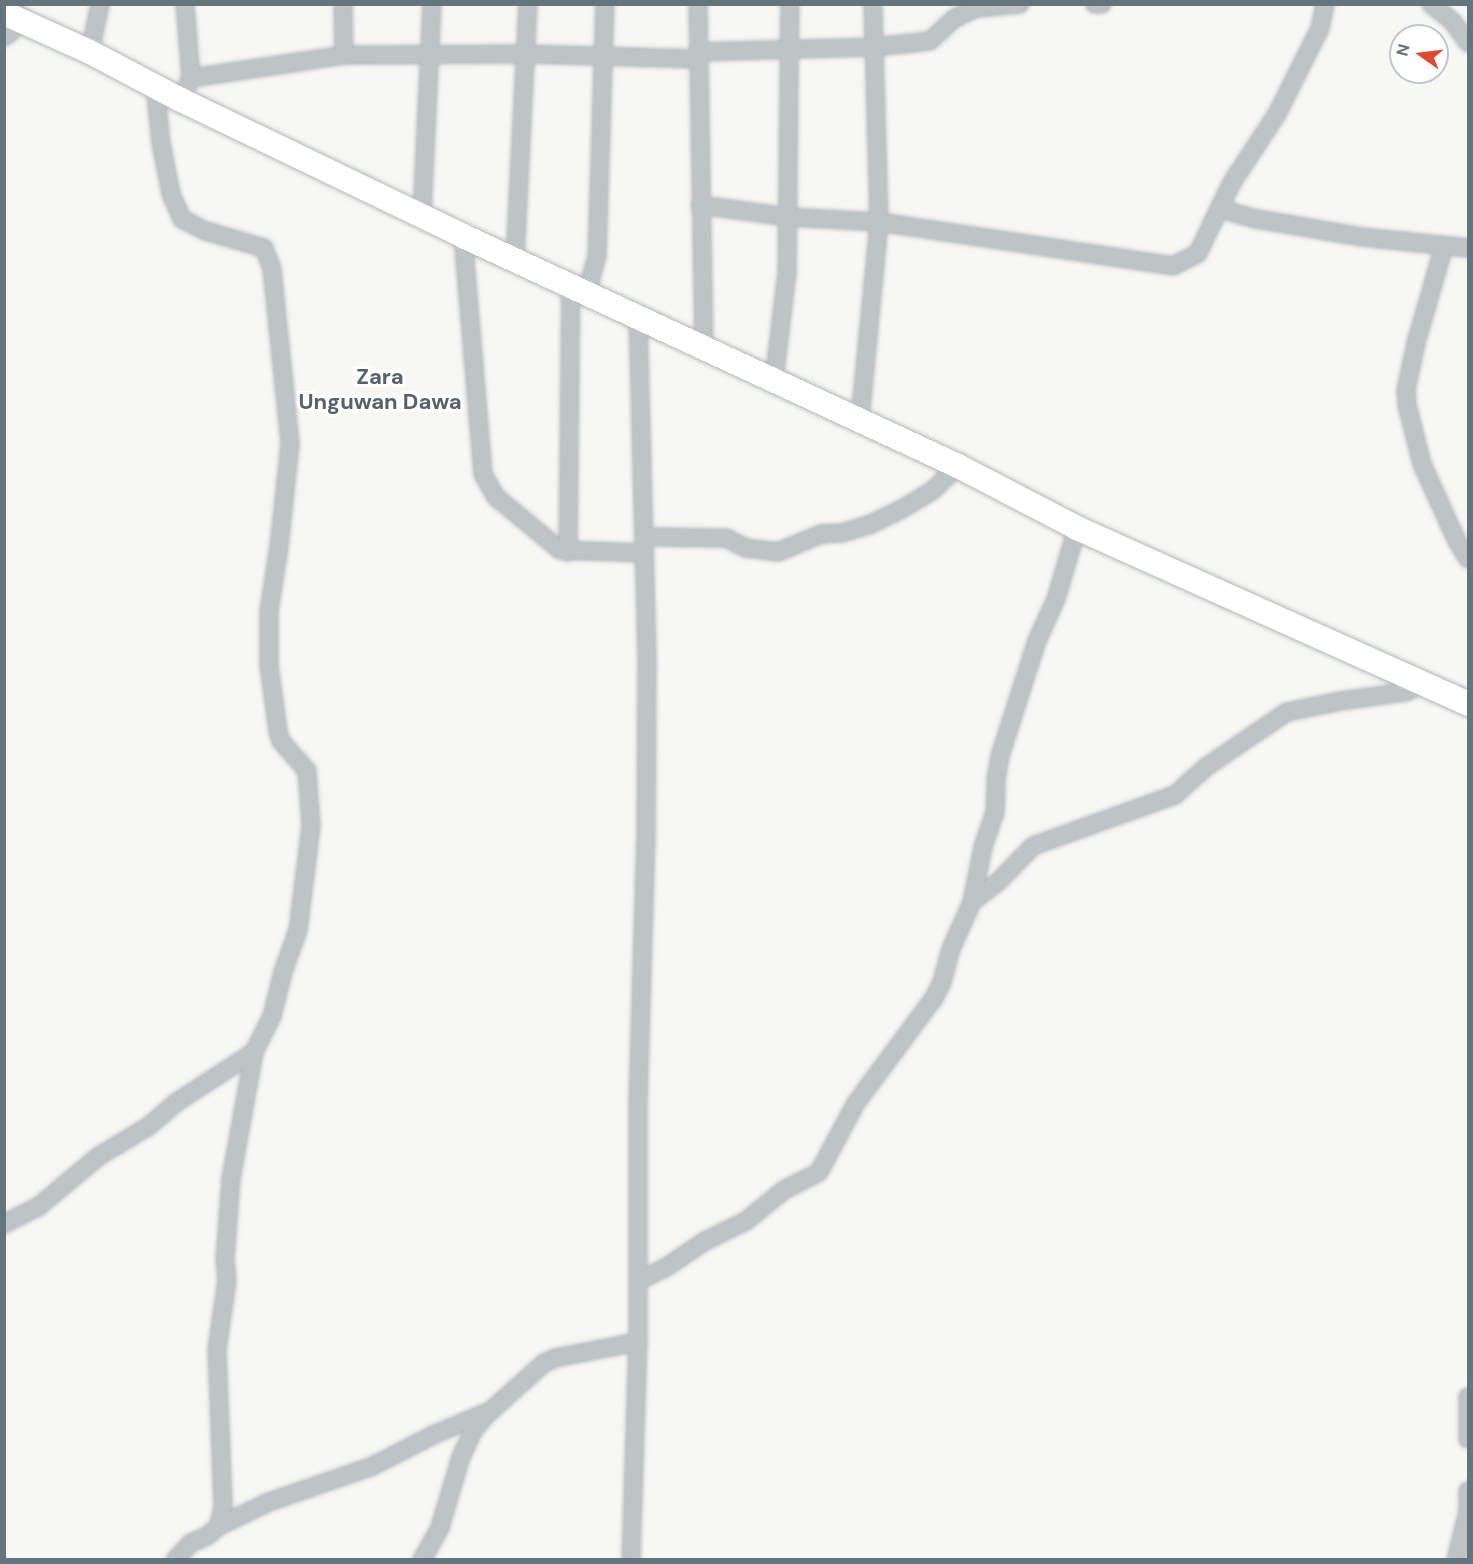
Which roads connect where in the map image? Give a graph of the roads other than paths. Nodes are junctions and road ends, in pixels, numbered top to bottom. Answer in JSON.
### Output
{"nodes":[{"id":1,"x":100,"y":4,"type":"edge"},
{"id":2,"x":186,"y":4,"type":"edge"},
{"id":3,"x":343,"y":4,"type":"edge"},
{"id":4,"x":432,"y":4,"type":"edge"},
{"id":5,"x":528,"y":4,"type":"edge"},
{"id":6,"x":605,"y":4,"type":"edge"},
{"id":7,"x":698,"y":4,"type":"edge"},
{"id":8,"x":790,"y":4,"type":"edge"},
{"id":9,"x":873,"y":4,"type":"edge"},
{"id":10,"x":1020,"y":4,"type":"edge"},
{"id":11,"x":1095,"y":4,"type":"edge"},
{"id":12,"x":1102,"y":4,"type":"edge"},
{"id":13,"x":1325,"y":4,"type":"edge"},
{"id":14,"x":1431,"y":4,"type":"edge"},
{"id":15,"x":10,"y":18,"type":"edge"},
{"id":16,"x":1468,"y":43,"type":"edge"},
{"id":17,"x":875,"y":47,"type":"junction"},
{"id":18,"x":791,"y":49,"type":"junction"},
{"id":19,"x":90,"y":52,"type":"junction"},
{"id":20,"x":429,"y":54,"type":"junction"},
{"id":21,"x":527,"y":54,"type":"junction"},
{"id":22,"x":344,"y":55,"type":"junction"},
{"id":23,"x":698,"y":55,"type":"junction"},
{"id":24,"x":605,"y":56,"type":"junction"},
{"id":25,"x":191,"y":78,"type":"junction"},
{"id":26,"x":155,"y":84,"type":"junction"},
{"id":27,"x":181,"y":100,"type":"junction"},
{"id":28,"x":700,"y":205,"type":"junction"},
{"id":29,"x":1221,"y":209,"type":"junction"},
{"id":30,"x":422,"y":216,"type":"junction"},
{"id":31,"x":789,"y":217,"type":"junction"},
{"id":32,"x":879,"y":222,"type":"junction"},
{"id":33,"x":463,"y":236,"type":"junction"},
{"id":34,"x":1444,"y":246,"type":"junction"},
{"id":35,"x":1468,"y":248,"type":"edge"},
{"id":36,"x":515,"y":259,"type":"junction"},
{"id":37,"x":579,"y":289,"type":"junction"},
{"id":38,"x":638,"y":318,"type":"junction"},
{"id":39,"x":704,"y":347,"type":"junction"},
{"id":40,"x":774,"y":380,"type":"junction"},
{"id":41,"x":860,"y":420,"type":"junction"},
{"id":42,"x":958,"y":466,"type":"junction"},
{"id":43,"x":1077,"y":528,"type":"junction"},
{"id":44,"x":644,"y":545,"type":"junction"},
{"id":45,"x":567,"y":552,"type":"junction"},
{"id":46,"x":1468,"y":559,"type":"edge"},
{"id":47,"x":1423,"y":684,"type":"junction"},
{"id":48,"x":1468,"y":704,"type":"edge"},
{"id":49,"x":972,"y":902,"type":"junction"},
{"id":50,"x":254,"y":1052,"type":"junction"},
{"id":51,"x":4,"y":1224,"type":"edge"},
{"id":52,"x":638,"y":1281,"type":"junction"},
{"id":53,"x":638,"y":1342,"type":"junction"},
{"id":54,"x":1468,"y":1397,"type":"edge"},
{"id":55,"x":491,"y":1411,"type":"junction"},
{"id":56,"x":1468,"y":1439,"type":"edge"},
{"id":57,"x":1468,"y":1491,"type":"edge"},
{"id":58,"x":219,"y":1526,"type":"junction"},
{"id":59,"x":175,"y":1560,"type":"edge"},
{"id":60,"x":422,"y":1560,"type":"edge"},
{"id":61,"x":631,"y":1560,"type":"edge"},
{"id":62,"x":1456,"y":1560,"type":"edge"}],
"edges":[{"from":1,"to":19,"type":"street"},
{"from":2,"to":25,"type":"street"},
{"from":3,"to":22,"type":"street"},
{"from":4,"to":20,"type":"street"},
{"from":5,"to":21,"type":"street"},
{"from":6,"to":24,"type":"street"},
{"from":7,"to":23,"type":"street"},
{"from":8,"to":18,"type":"street"},
{"from":9,"to":17,"type":"street"},
{"from":10,"to":17,"type":"street"},
{"from":11,"to":12,"type":"street"},
{"from":13,"to":29,"type":"street"},
{"from":14,"to":16,"type":"street"},
{"from":15,"to":19,"type":"street"},
{"from":17,"to":18,"type":"street"},
{"from":17,"to":32,"type":"street"},
{"from":18,"to":23,"type":"street"},
{"from":18,"to":31,"type":"street"},
{"from":19,"to":26,"type":"street"},
{"from":20,"to":21,"type":"street"},
{"from":20,"to":22,"type":"street"},
{"from":20,"to":30,"type":"street"},
{"from":21,"to":24,"type":"street"},
{"from":21,"to":36,"type":"street"},
{"from":22,"to":25,"type":"street"},
{"from":23,"to":24,"type":"street"},
{"from":23,"to":28,"type":"street"},
{"from":24,"to":37,"type":"street"},
{"from":25,"to":27,"type":"street"},
{"from":26,"to":27,"type":"street"},
{"from":26,"to":50,"type":"street"},
{"from":27,"to":30,"type":"street"},
{"from":28,"to":31,"type":"street"},
{"from":28,"to":39,"type":"street"},
{"from":29,"to":32,"type":"street"},
{"from":29,"to":34,"type":"street"},
{"from":30,"to":33,"type":"street"},
{"from":31,"to":32,"type":"street"},
{"from":31,"to":40,"type":"street"},
{"from":32,"to":41,"type":"street"},
{"from":33,"to":36,"type":"street"},
{"from":33,"to":45,"type":"street"},
{"from":34,"to":35,"type":"street"},
{"from":34,"to":46,"type":"street"},
{"from":36,"to":37,"type":"street"},
{"from":37,"to":38,"type":"street"},
{"from":37,"to":45,"type":"street"},
{"from":38,"to":39,"type":"street"},
{"from":38,"to":44,"type":"street"},
{"from":39,"to":40,"type":"street"},
{"from":40,"to":41,"type":"street"},
{"from":41,"to":42,"type":"street"},
{"from":42,"to":43,"type":"street"},
{"from":42,"to":44,"type":"street"},
{"from":43,"to":47,"type":"street"},
{"from":43,"to":49,"type":"street"},
{"from":44,"to":45,"type":"street"},
{"from":44,"to":52,"type":"street"},
{"from":47,"to":48,"type":"street"},
{"from":47,"to":49,"type":"street"},
{"from":49,"to":52,"type":"street"},
{"from":50,"to":51,"type":"street"},
{"from":50,"to":58,"type":"street"},
{"from":52,"to":53,"type":"street"},
{"from":53,"to":55,"type":"street"},
{"from":53,"to":61,"type":"street"},
{"from":54,"to":56,"type":"street"},
{"from":55,"to":58,"type":"street"},
{"from":55,"to":60,"type":"street"},
{"from":57,"to":62,"type":"street"},
{"from":58,"to":59,"type":"street"}]}
